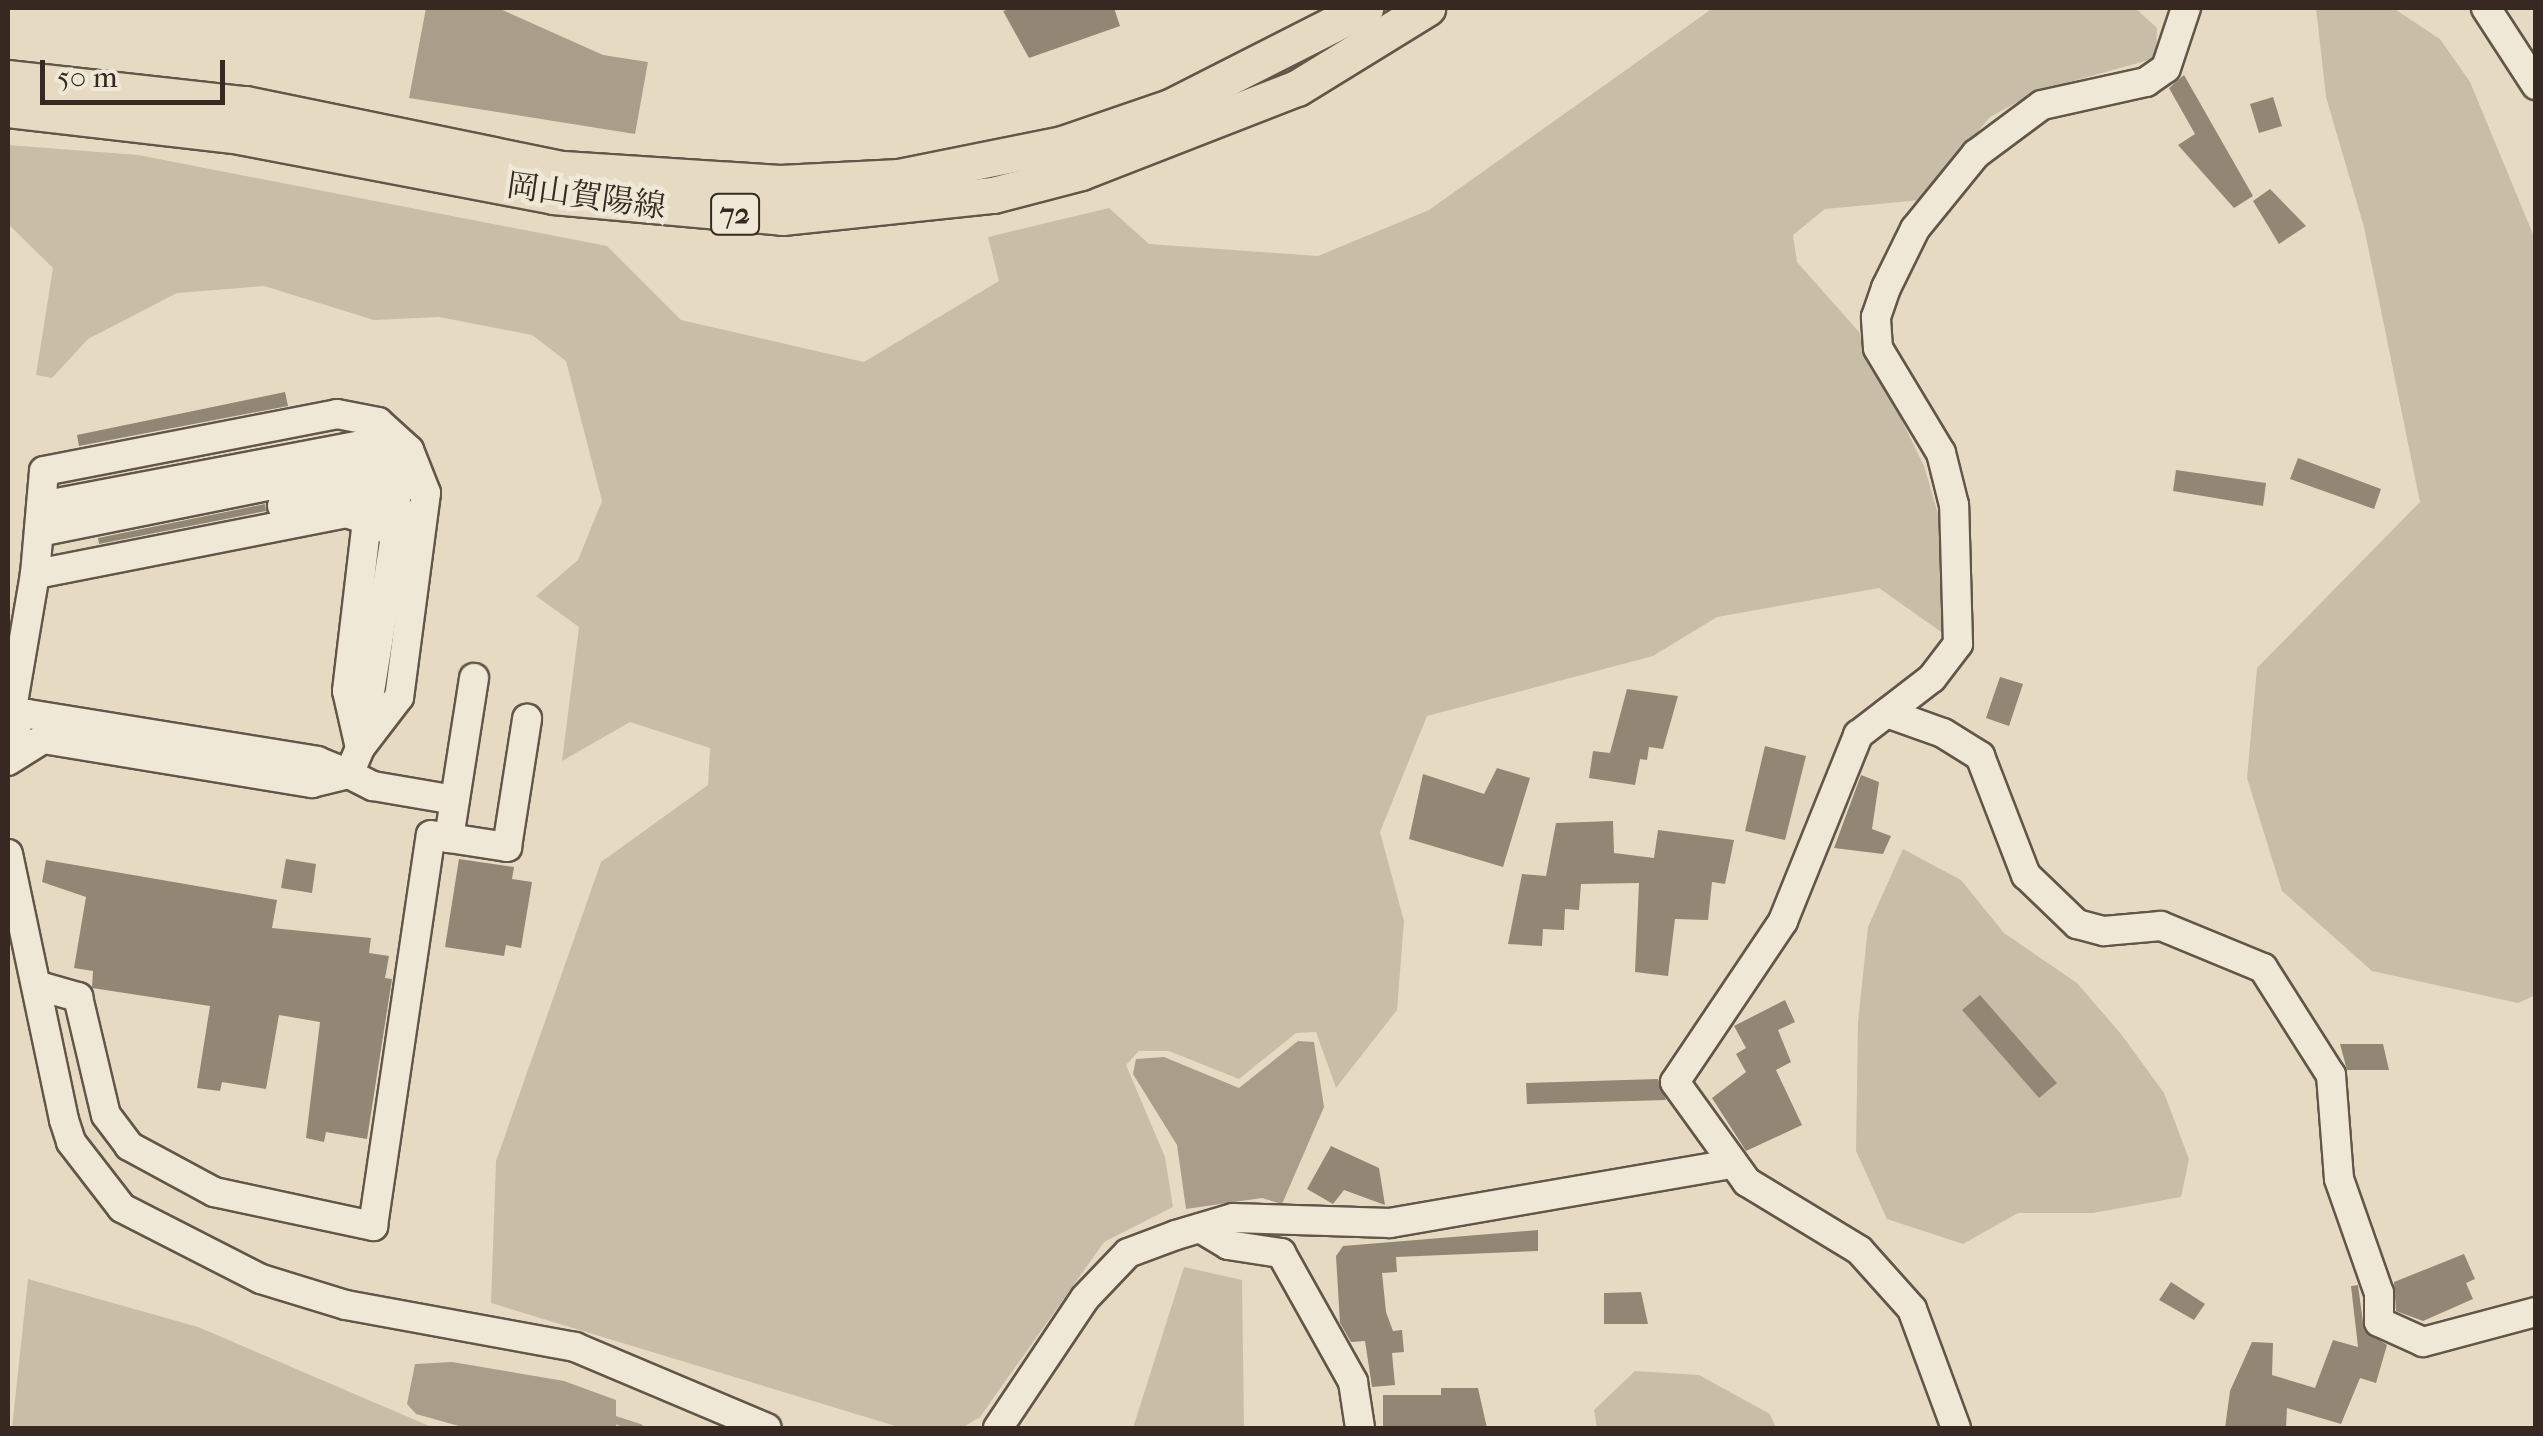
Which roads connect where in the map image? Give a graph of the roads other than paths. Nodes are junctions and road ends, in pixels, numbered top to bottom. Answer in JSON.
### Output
{"nodes":[{"id":1,"x":1365,"y":8,"type":"edge"},
{"id":2,"x":1427,"y":8,"type":"edge"},
{"id":3,"x":2186,"y":8,"type":"edge"},
{"id":4,"x":2486,"y":8,"type":"edge"},
{"id":5,"x":8,"y":78,"type":"edge"},
{"id":6,"x":2536,"y":85,"type":"edge"},
{"id":7,"x":8,"y":109,"type":"edge"},
{"id":8,"x":38,"y":542,"type":"junction"},
{"id":9,"x":474,"y":678,"type":"dead end"},
{"id":10,"x":1887,"y":713,"type":"junction"},
{"id":11,"x":527,"y":720,"type":"dead end"},
{"id":12,"x":9,"y":721,"type":"edge"},
{"id":13,"x":16,"y":754,"type":"edge"},
{"id":14,"x":355,"y":761,"type":"junction"},
{"id":15,"x":455,"y":800,"type":"junction"},
{"id":16,"x":449,"y":838,"type":"junction"},
{"id":17,"x":8,"y":854,"type":"edge"},
{"id":18,"x":40,"y":986,"type":"junction"},
{"id":19,"x":1732,"y":1164,"type":"junction"},
{"id":20,"x":1200,"y":1228,"type":"junction"},
{"id":21,"x":2536,"y":1312,"type":"edge"},
{"id":22,"x":767,"y":1428,"type":"edge"},
{"id":23,"x":998,"y":1428,"type":"edge"},
{"id":24,"x":1360,"y":1428,"type":"edge"},
{"id":25,"x":1956,"y":1428,"type":"edge"}],
"edges":[{"from":1,"to":5,"type":"main road","name":"岡山賀陽線","number":"72"},
{"from":2,"to":7,"type":"main road","name":"岡山賀陽線","number":"72"},
{"from":3,"to":10,"type":"street"},
{"from":4,"to":6,"type":"street"},
{"from":8,"to":12,"type":"street"},
{"from":8,"to":14,"type":"street"},
{"from":8,"to":14,"type":"street"},
{"from":8,"to":14,"type":"street"},
{"from":9,"to":15,"type":"street"},
{"from":10,"to":19,"type":"street"},
{"from":10,"to":21,"type":"street"},
{"from":11,"to":16,"type":"street"},
{"from":12,"to":13,"type":"street"},
{"from":12,"to":14,"type":"street"},
{"from":13,"to":14,"type":"street"},
{"from":14,"to":15,"type":"street"},
{"from":15,"to":16,"type":"street"},
{"from":16,"to":18,"type":"street"},
{"from":17,"to":18,"type":"street"},
{"from":18,"to":22,"type":"street"},
{"from":19,"to":20,"type":"street"},
{"from":19,"to":25,"type":"street"},
{"from":20,"to":23,"type":"street"},
{"from":20,"to":24,"type":"street"}]}
